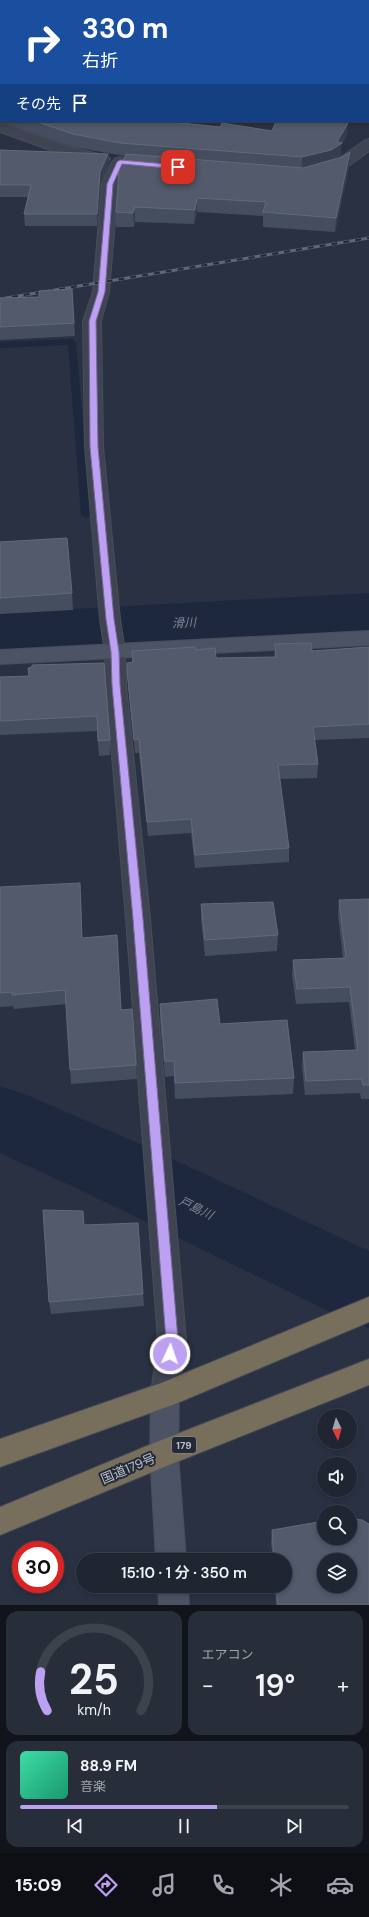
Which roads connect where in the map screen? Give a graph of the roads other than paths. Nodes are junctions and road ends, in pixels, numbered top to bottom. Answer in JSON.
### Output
{"nodes":[{"id":1,"x":0,"y":127,"type":"edge"},
{"id":2,"x":369,"y":144,"type":"edge"},
{"id":3,"x":308,"y":174,"type":"edge"},
{"id":4,"x":369,"y":638,"type":"edge"},
{"id":5,"x":115,"y":652,"type":"junction"},
{"id":6,"x":0,"y":658,"type":"edge"},
{"id":7,"x":369,"y":1310,"type":"edge"},
{"id":8,"x":369,"y":1372,"type":"edge"},
{"id":9,"x":165,"y":1395,"type":"junction"},
{"id":10,"x":0,"y":1453,"type":"edge"},
{"id":11,"x":164,"y":1453,"type":"junction"},
{"id":12,"x":0,"y":1521,"type":"edge"},
{"id":13,"x":171,"y":1553,"type":"edge"},
{"id":14,"x":173,"y":1593,"type":"edge"},
{"id":15,"x":174,"y":1605,"type":"edge"}],
"edges":[{"from":1,"to":5,"type":"street"},
{"from":2,"to":3,"type":"street"},
{"from":4,"to":5,"type":"street"},
{"from":5,"to":6,"type":"street"},
{"from":5,"to":9,"type":"street"},
{"from":7,"to":9,"type":"highway"},
{"from":8,"to":11,"type":"highway","name":"国道179号","number":"179"},
{"from":9,"to":10,"type":"highway"},
{"from":9,"to":11,"type":"street"},
{"from":11,"to":12,"type":"highway","name":"国道179号","number":"179"},
{"from":11,"to":13,"type":"street"},
{"from":14,"to":15,"type":"street"}]}
